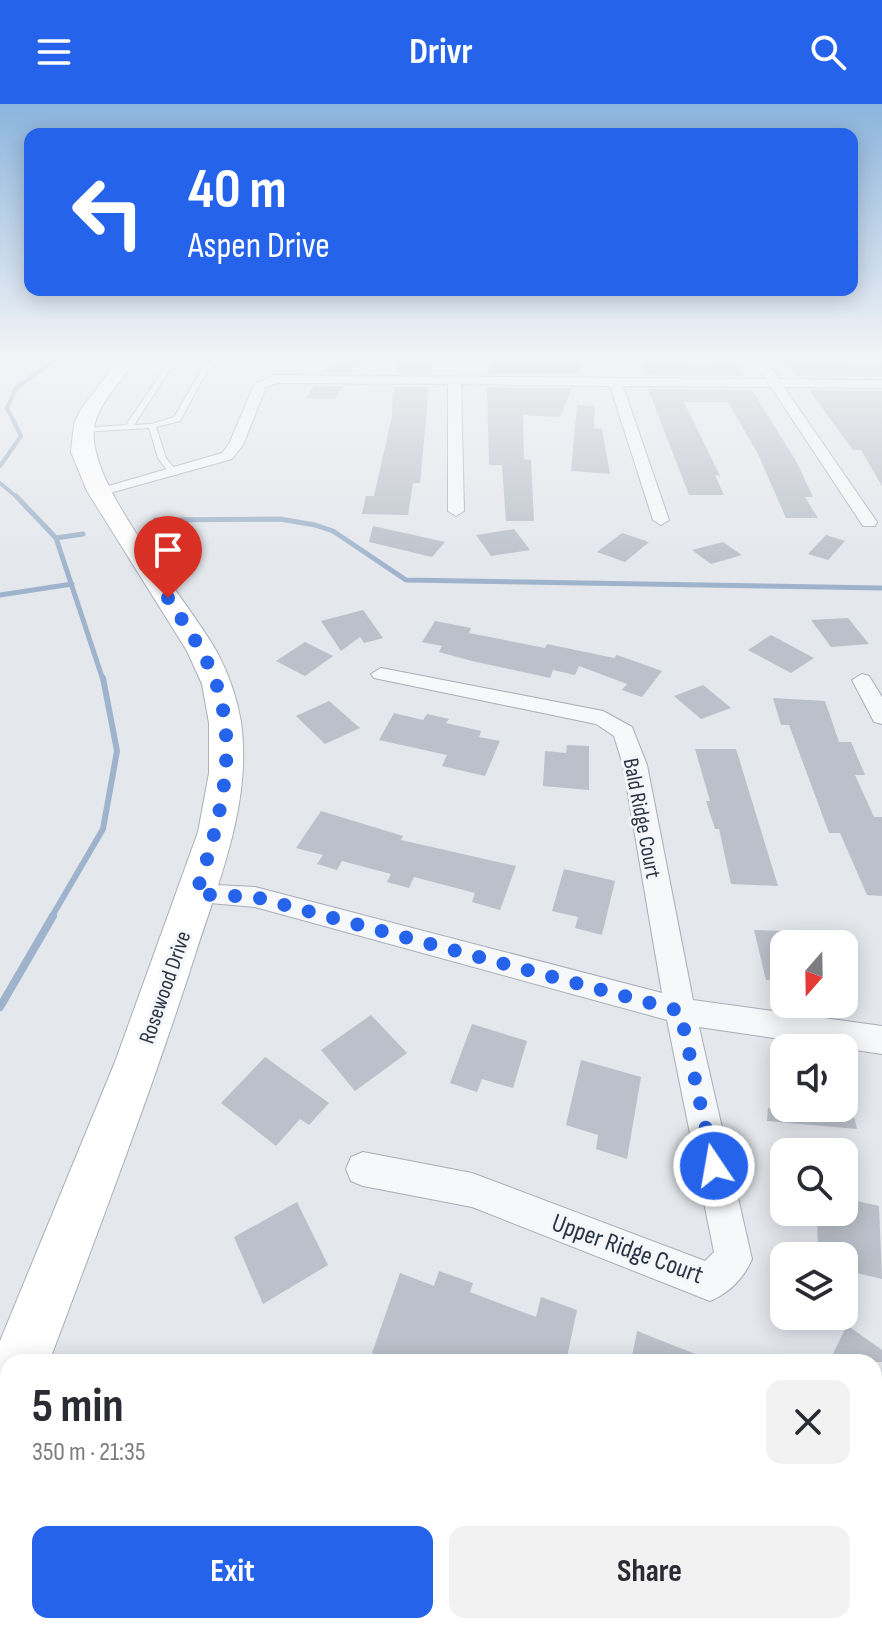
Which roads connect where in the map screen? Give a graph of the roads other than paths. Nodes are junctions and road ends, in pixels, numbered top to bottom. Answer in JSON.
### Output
{"nodes":[{"id":1,"x":93,"y":429,"type":"edge"},
{"id":2,"x":153,"y":429,"type":"edge"},
{"id":3,"x":243,"y":429,"type":"edge"},
{"id":4,"x":455,"y":429,"type":"edge"},
{"id":5,"x":631,"y":429,"type":"edge"},
{"id":6,"x":806,"y":429,"type":"edge"},
{"id":7,"x":84,"y":430,"type":"joint"},
{"id":8,"x":174,"y":473,"type":"junction"},
{"id":9,"x":99,"y":491,"type":"junction"},
{"id":10,"x":456,"y":511,"type":"dead end"},
{"id":11,"x":661,"y":520,"type":"dead end"},
{"id":12,"x":869,"y":522,"type":"dead end"},
{"id":13,"x":381,"y":674,"type":"dead end"},
{"id":14,"x":862,"y":680,"type":"dead end"},
{"id":15,"x":882,"y":717,"type":"edge"},
{"id":16,"x":196,"y":894,"type":"junction"},
{"id":17,"x":680,"y":1011,"type":"junction"},
{"id":18,"x":882,"y":1040,"type":"edge"},
{"id":19,"x":363,"y":1169,"type":"dead end"},
{"id":20,"x":23,"y":1354,"type":"edge"}],
"edges":[{"from":1,"to":7,"type":"lane"},
{"from":2,"to":8,"type":"lane"},
{"from":3,"to":8,"type":"street"},
{"from":4,"to":10,"type":"street"},
{"from":5,"to":11,"type":"street"},
{"from":6,"to":12,"type":"street"},
{"from":7,"to":9,"type":"main road","name":"Rosewood Drive"},
{"from":8,"to":9,"type":"street"},
{"from":9,"to":16,"type":"main road","name":"Rosewood Drive"},
{"from":13,"to":17,"type":"street","name":"Bald Ridge Court"},
{"from":14,"to":15,"type":"street"},
{"from":16,"to":17,"type":"street"},
{"from":16,"to":20,"type":"main road","name":"Rosewood Drive"},
{"from":17,"to":18,"type":"street"},
{"from":17,"to":19,"type":"street","name":"Upper Ridge Court"}]}
